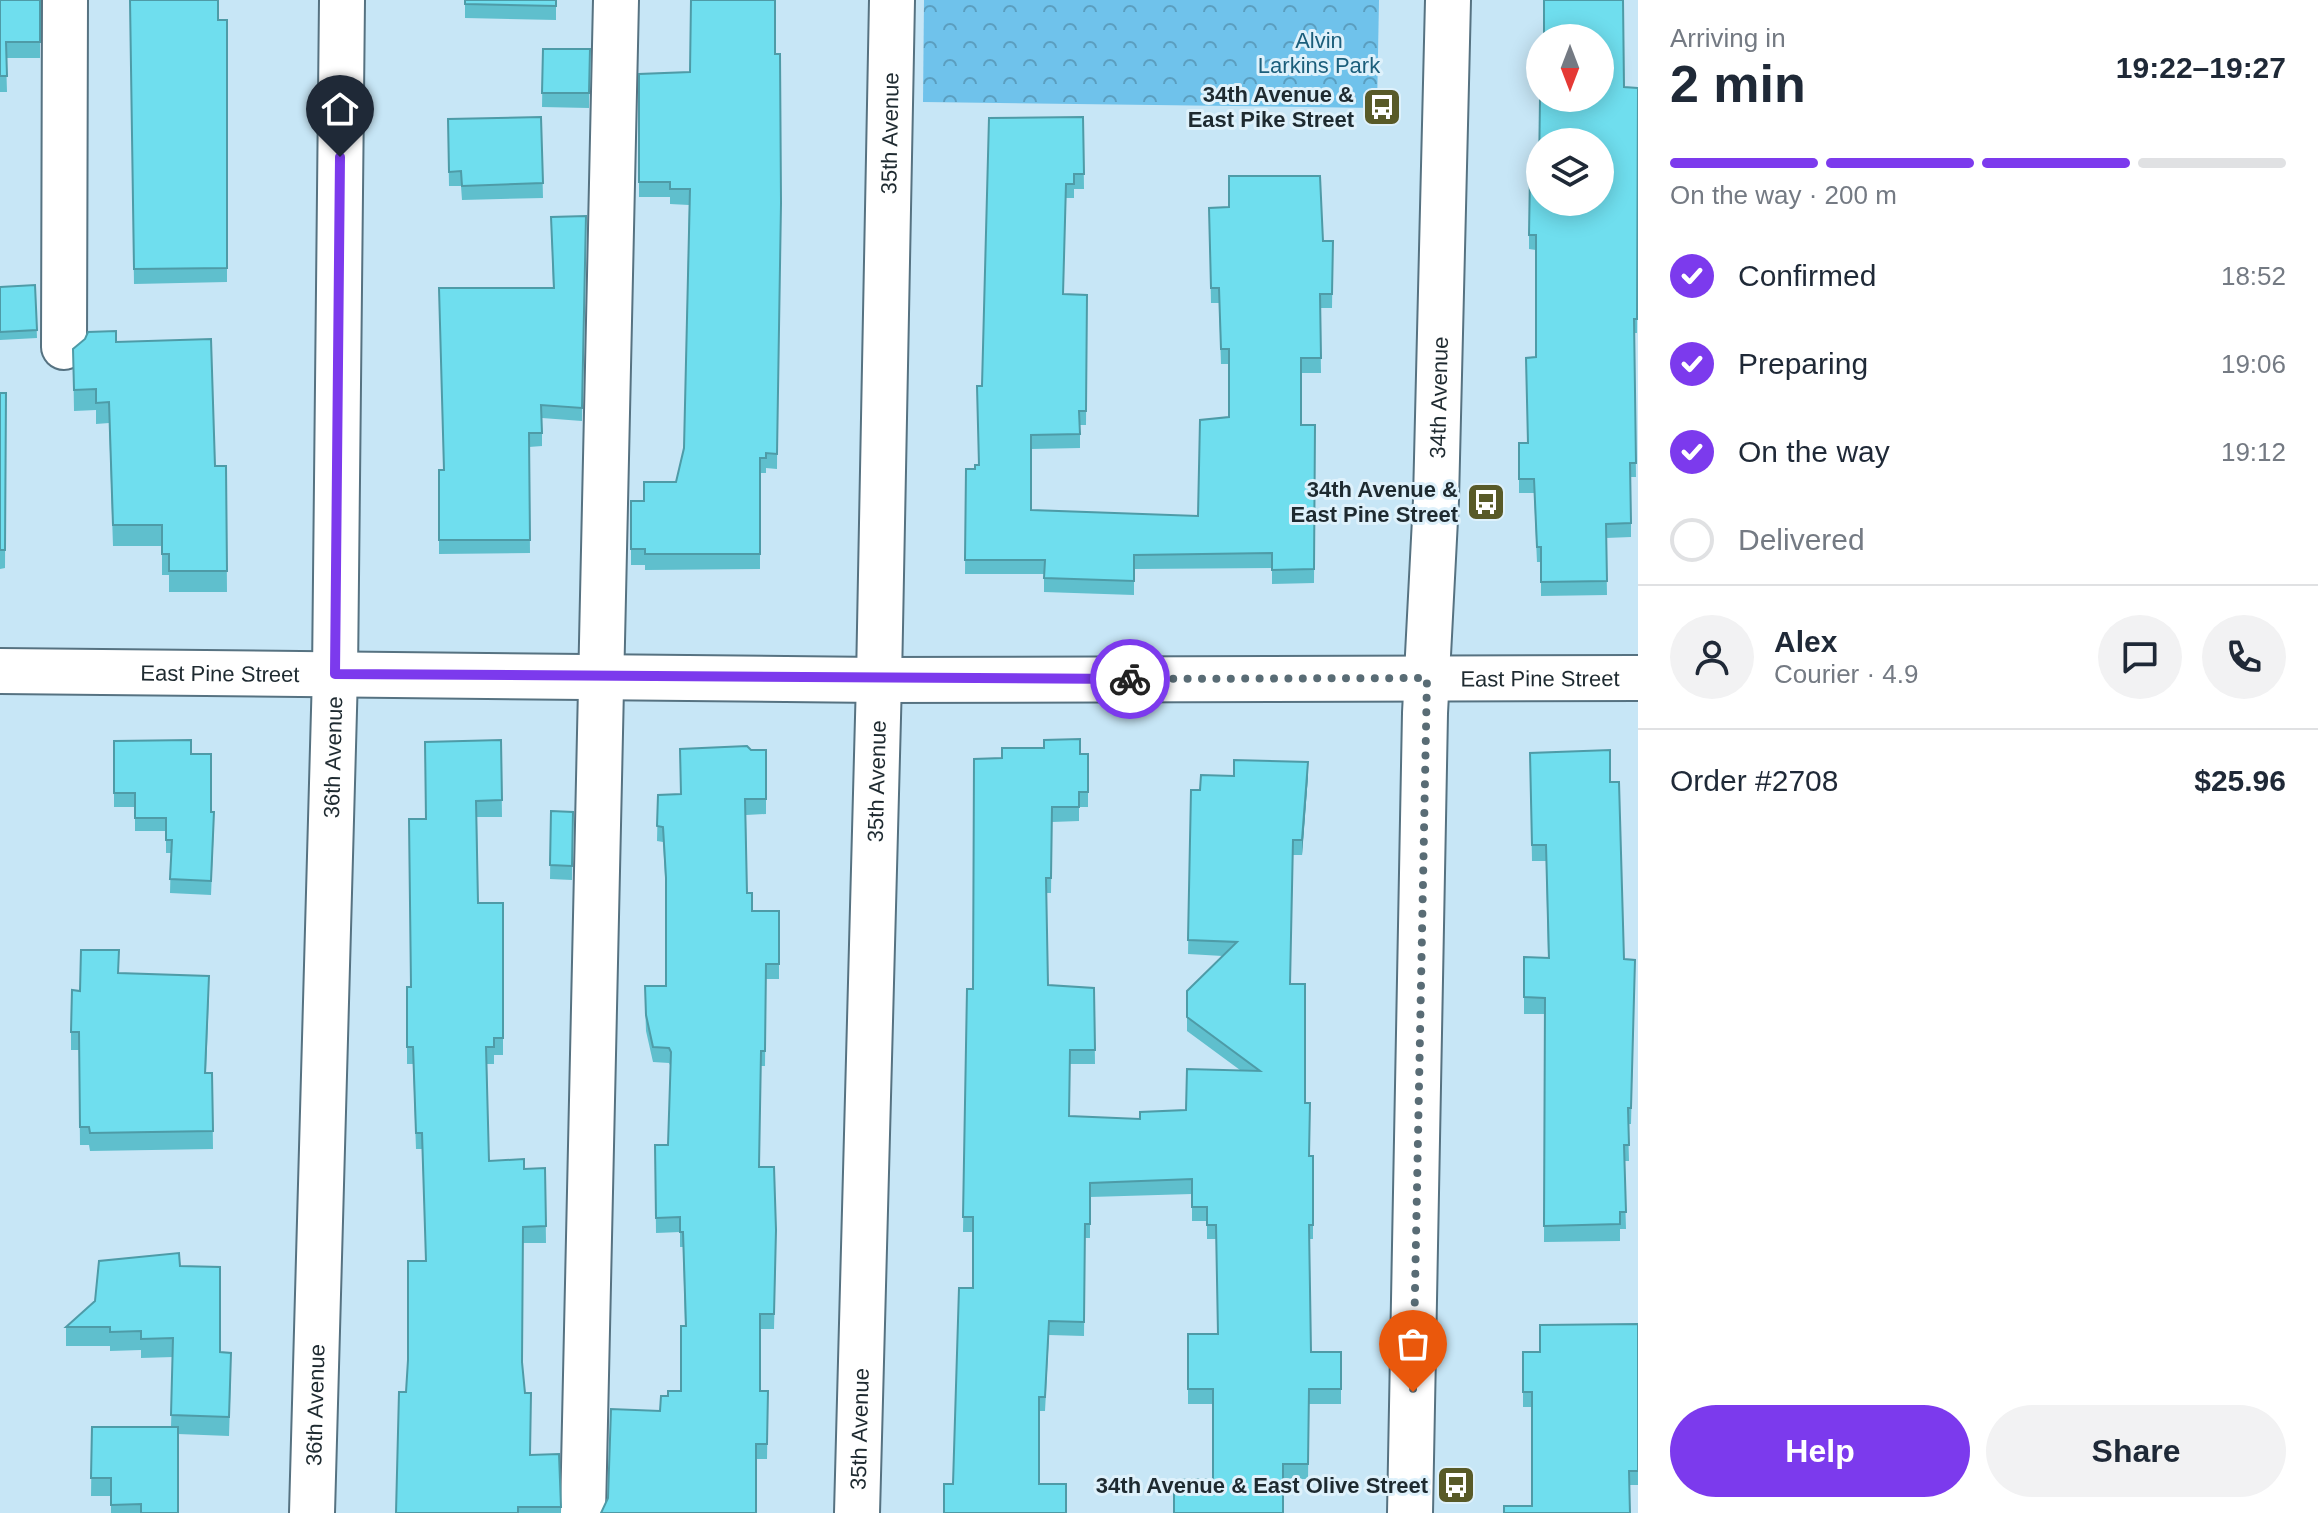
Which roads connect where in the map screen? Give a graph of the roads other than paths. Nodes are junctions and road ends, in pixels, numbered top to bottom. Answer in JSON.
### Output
{"nodes":[{"id":1,"x":65,"y":0,"type":"edge"},
{"id":2,"x":342,"y":0,"type":"edge"},
{"id":3,"x":616,"y":0,"type":"edge"},
{"id":4,"x":892,"y":0,"type":"edge"},
{"id":5,"x":1448,"y":0,"type":"edge"},
{"id":6,"x":64,"y":347,"type":"dead end"},
{"id":7,"x":0,"y":671,"type":"edge"},
{"id":8,"x":335,"y":674,"type":"junction"},
{"id":9,"x":601,"y":677,"type":"junction"},
{"id":10,"x":1427,"y":678,"type":"junction"},
{"id":11,"x":1638,"y":678,"type":"edge"},
{"id":12,"x":879,"y":680,"type":"junction"},
{"id":13,"x":312,"y":1513,"type":"edge"},
{"id":14,"x":583,"y":1513,"type":"edge"},
{"id":15,"x":857,"y":1513,"type":"edge"},
{"id":16,"x":1410,"y":1513,"type":"edge"}],
"edges":[{"from":1,"to":6,"type":"street"},
{"from":2,"to":8,"type":"street","name":"36th Avenue"},
{"from":3,"to":9,"type":"street"},
{"from":4,"to":12,"type":"street","name":"35th Avenue"},
{"from":5,"to":10,"type":"street","name":"34th Avenue"},
{"from":7,"to":8,"type":"street","name":"East Pine Street"},
{"from":8,"to":9,"type":"street","name":"East Pine Street"},
{"from":8,"to":13,"type":"street","name":"36th Avenue"},
{"from":9,"to":12,"type":"street","name":"East Pine Street"},
{"from":9,"to":14,"type":"street"},
{"from":10,"to":11,"type":"street","name":"East Pine Street"},
{"from":10,"to":12,"type":"street","name":"East Pine Street"},
{"from":10,"to":16,"type":"street","name":"34th Avenue"},
{"from":12,"to":15,"type":"street","name":"35th Avenue"}]}
